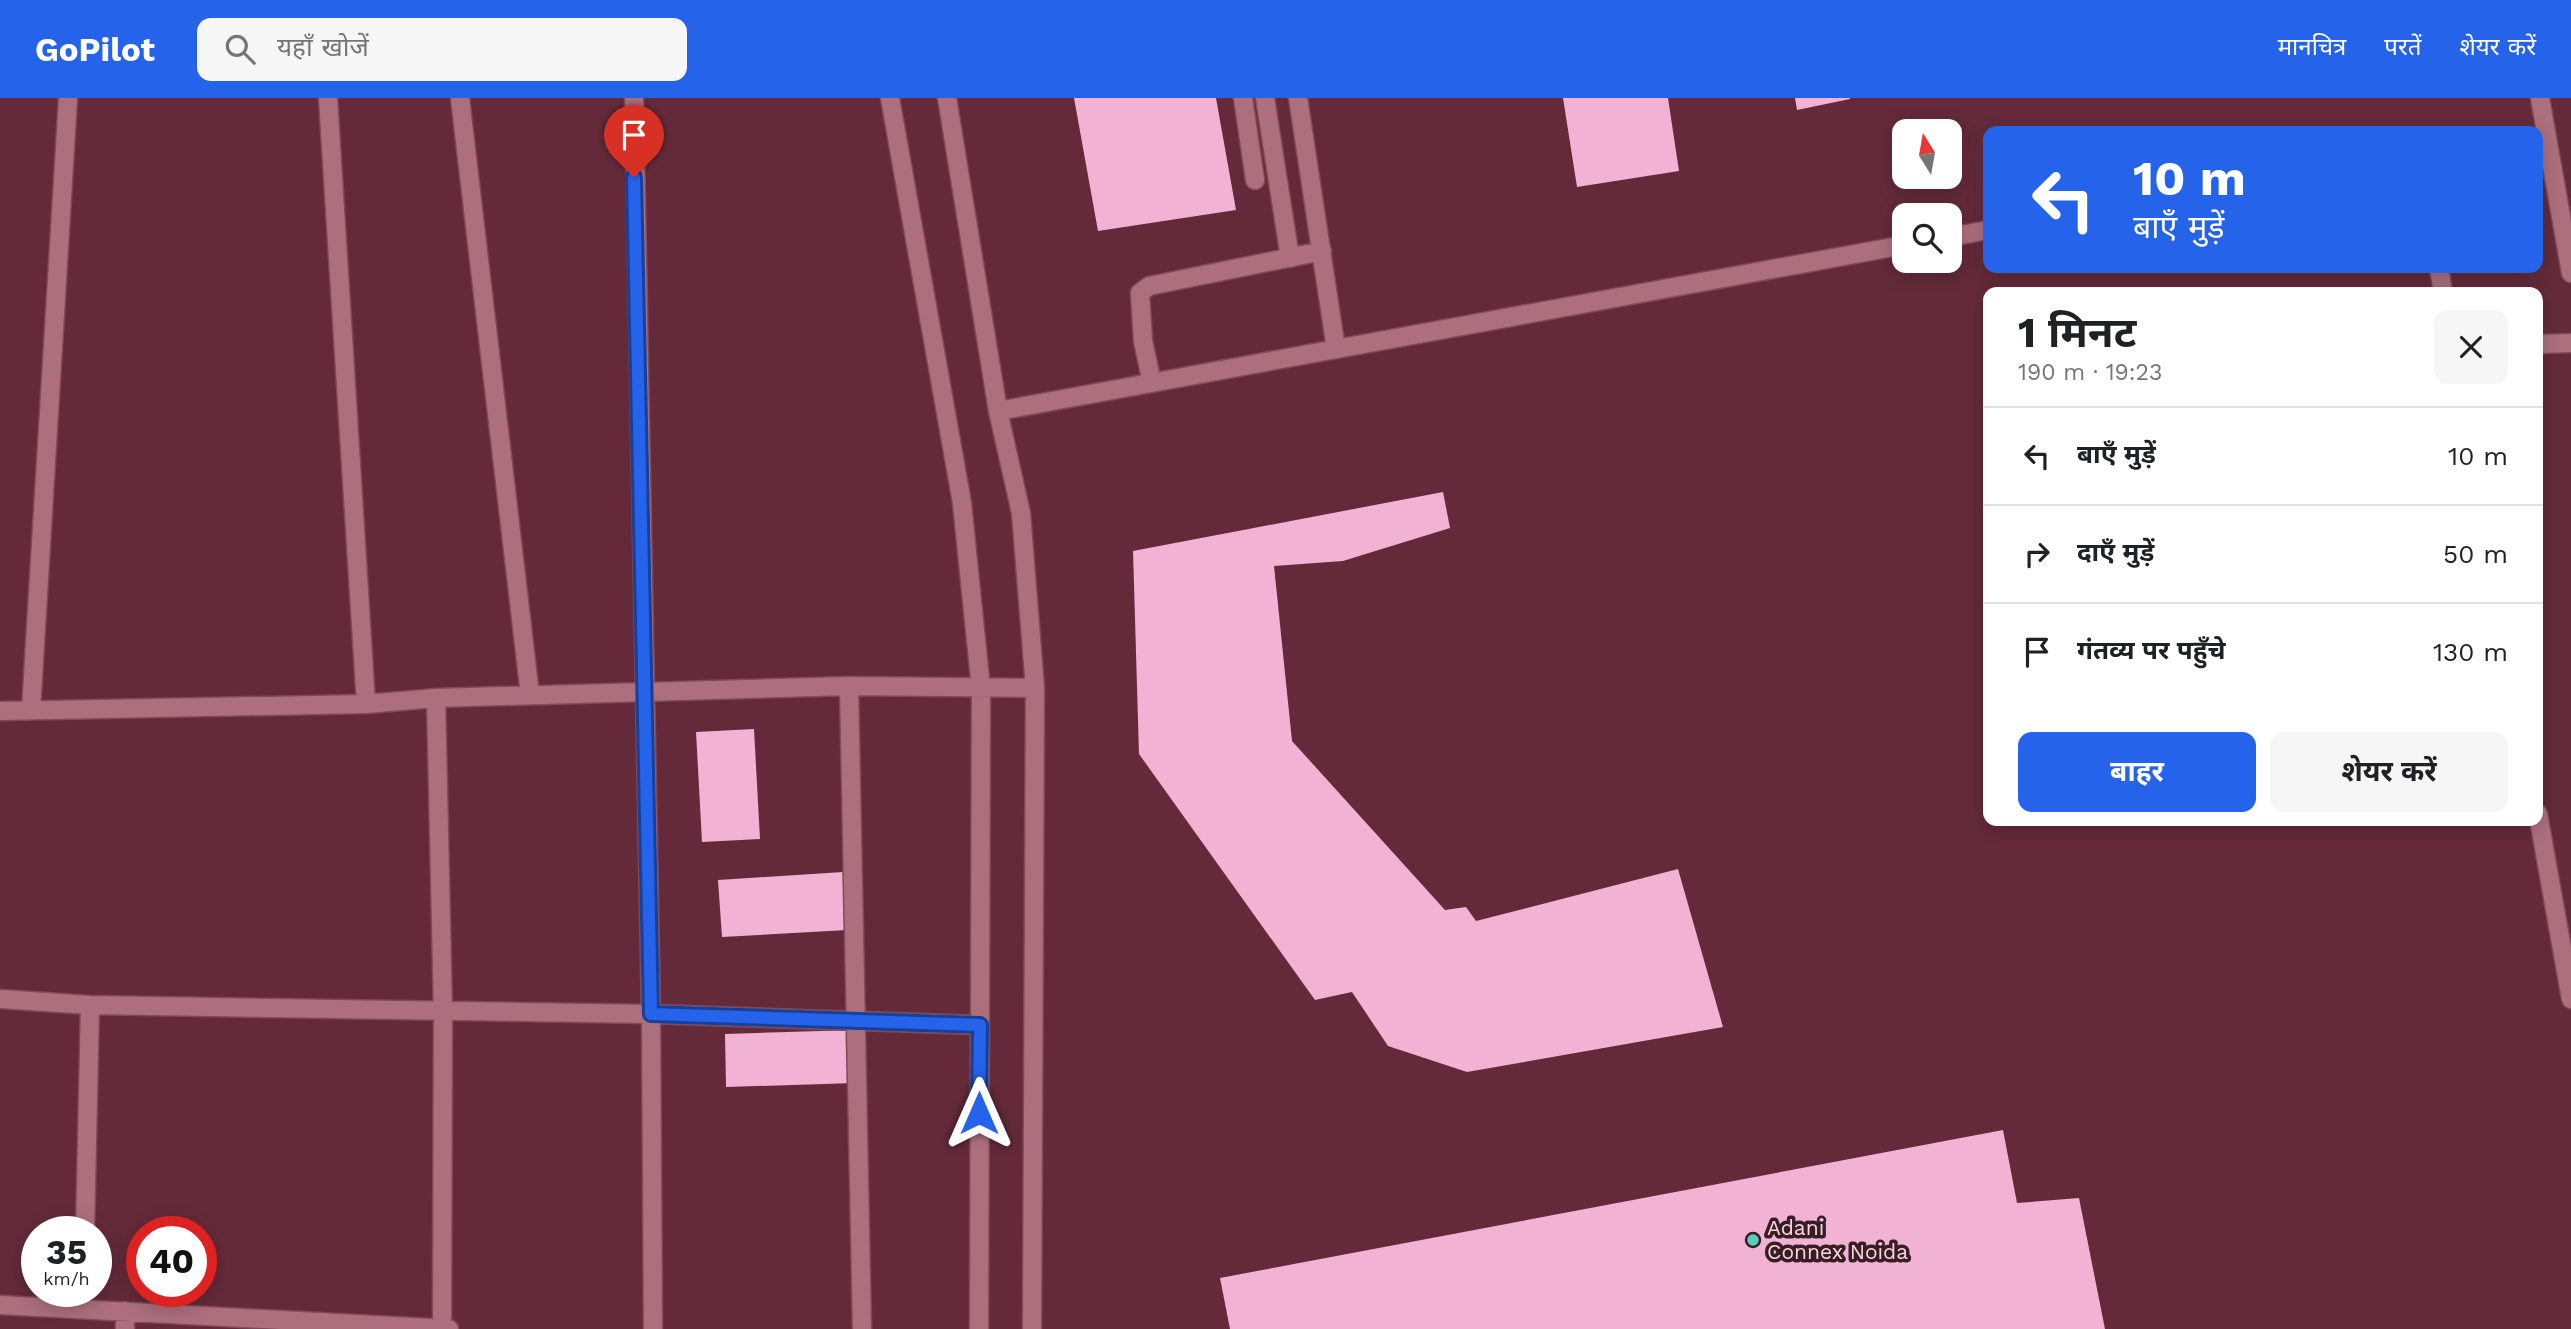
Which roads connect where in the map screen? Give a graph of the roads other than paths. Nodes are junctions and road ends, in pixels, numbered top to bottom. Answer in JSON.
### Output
{"nodes":[{"id":1,"x":68,"y":98,"type":"edge"},
{"id":2,"x":328,"y":98,"type":"edge"},
{"id":3,"x":460,"y":98,"type":"edge"},
{"id":4,"x":634,"y":98,"type":"edge"},
{"id":5,"x":890,"y":98,"type":"edge"},
{"id":6,"x":947,"y":98,"type":"edge"},
{"id":7,"x":1242,"y":98,"type":"edge"},
{"id":8,"x":1265,"y":98,"type":"edge"},
{"id":9,"x":1298,"y":98,"type":"edge"},
{"id":10,"x":2540,"y":98,"type":"edge"},
{"id":11,"x":1255,"y":180,"type":"dead end"},
{"id":12,"x":2564,"y":202,"type":"edge"},
{"id":13,"x":1983,"y":231,"type":"edge"},
{"id":14,"x":1962,"y":235,"type":"edge"},
{"id":15,"x":1892,"y":247,"type":"edge"},
{"id":16,"x":1322,"y":251,"type":"junction"},
{"id":17,"x":1290,"y":258,"type":"junction"},
{"id":18,"x":2571,"y":274,"type":"edge"},
{"id":19,"x":2571,"y":343,"type":"edge"},
{"id":20,"x":2543,"y":344,"type":"edge"},
{"id":21,"x":1336,"y":349,"type":"junction"},
{"id":22,"x":1152,"y":383,"type":"junction"},
{"id":23,"x":998,"y":411,"type":"junction"},
{"id":24,"x":849,"y":686,"type":"junction"},
{"id":25,"x":1035,"y":688,"type":"junction"},
{"id":26,"x":981,"y":689,"type":"junction"},
{"id":27,"x":646,"y":692,"type":"junction"},
{"id":28,"x":530,"y":695,"type":"junction"},
{"id":29,"x":436,"y":698,"type":"junction"},
{"id":30,"x":366,"y":704,"type":"junction"},
{"id":31,"x":31,"y":710,"type":"junction"},
{"id":32,"x":0,"y":711,"type":"edge"},
{"id":33,"x":2540,"y":826,"type":"edge"},
{"id":34,"x":0,"y":999,"type":"edge"},
{"id":35,"x":2571,"y":999,"type":"edge"},
{"id":36,"x":90,"y":1005,"type":"junction"},
{"id":37,"x":443,"y":1012,"type":"junction"},
{"id":38,"x":651,"y":1014,"type":"junction"},
{"id":39,"x":858,"y":1022,"type":"junction"},
{"id":40,"x":980,"y":1025,"type":"junction"},
{"id":41,"x":85,"y":1216,"type":"edge"},
{"id":42,"x":21,"y":1304,"type":"edge"},
{"id":43,"x":0,"y":1305,"type":"edge"},
{"id":44,"x":98,"y":1307,"type":"edge"},
{"id":45,"x":125,"y":1320,"type":"edge"},
{"id":46,"x":394,"y":1327,"type":"edge"},
{"id":47,"x":442,"y":1328,"type":"edge"},
{"id":48,"x":449,"y":1329,"type":"edge"},
{"id":49,"x":653,"y":1329,"type":"edge"},
{"id":50,"x":862,"y":1329,"type":"edge"},
{"id":51,"x":979,"y":1329,"type":"edge"},
{"id":52,"x":1032,"y":1329,"type":"edge"}],
"edges":[{"from":1,"to":31,"type":"street"},
{"from":2,"to":30,"type":"street"},
{"from":3,"to":28,"type":"street"},
{"from":4,"to":27,"type":"street"},
{"from":5,"to":26,"type":"street"},
{"from":6,"to":23,"type":"street"},
{"from":7,"to":11,"type":"street"},
{"from":8,"to":17,"type":"street"},
{"from":9,"to":16,"type":"street"},
{"from":10,"to":12,"type":"street"},
{"from":12,"to":18,"type":"street"},
{"from":13,"to":14,"type":"street"},
{"from":15,"to":21,"type":"street"},
{"from":16,"to":17,"type":"street"},
{"from":16,"to":21,"type":"street"},
{"from":17,"to":22,"type":"street"},
{"from":19,"to":20,"type":"street"},
{"from":21,"to":22,"type":"street"},
{"from":22,"to":23,"type":"street"},
{"from":23,"to":25,"type":"street"},
{"from":24,"to":26,"type":"street"},
{"from":24,"to":27,"type":"street"},
{"from":24,"to":39,"type":"street"},
{"from":25,"to":26,"type":"street"},
{"from":25,"to":52,"type":"street"},
{"from":26,"to":40,"type":"street"},
{"from":27,"to":28,"type":"street"},
{"from":27,"to":38,"type":"street"},
{"from":28,"to":29,"type":"street"},
{"from":29,"to":30,"type":"street"},
{"from":29,"to":37,"type":"street"},
{"from":30,"to":31,"type":"street"},
{"from":31,"to":32,"type":"street"},
{"from":33,"to":35,"type":"street"},
{"from":34,"to":36,"type":"street"},
{"from":36,"to":37,"type":"street"},
{"from":36,"to":41,"type":"street"},
{"from":37,"to":38,"type":"street"},
{"from":37,"to":47,"type":"street"},
{"from":38,"to":39,"type":"street"},
{"from":38,"to":49,"type":"street"},
{"from":39,"to":40,"type":"street"},
{"from":39,"to":50,"type":"street"},
{"from":40,"to":51,"type":"street"},
{"from":42,"to":43,"type":"street"},
{"from":44,"to":45,"type":"street"},
{"from":45,"to":46,"type":"street"},
{"from":46,"to":47,"type":"street"},
{"from":47,"to":48,"type":"street"}]}
